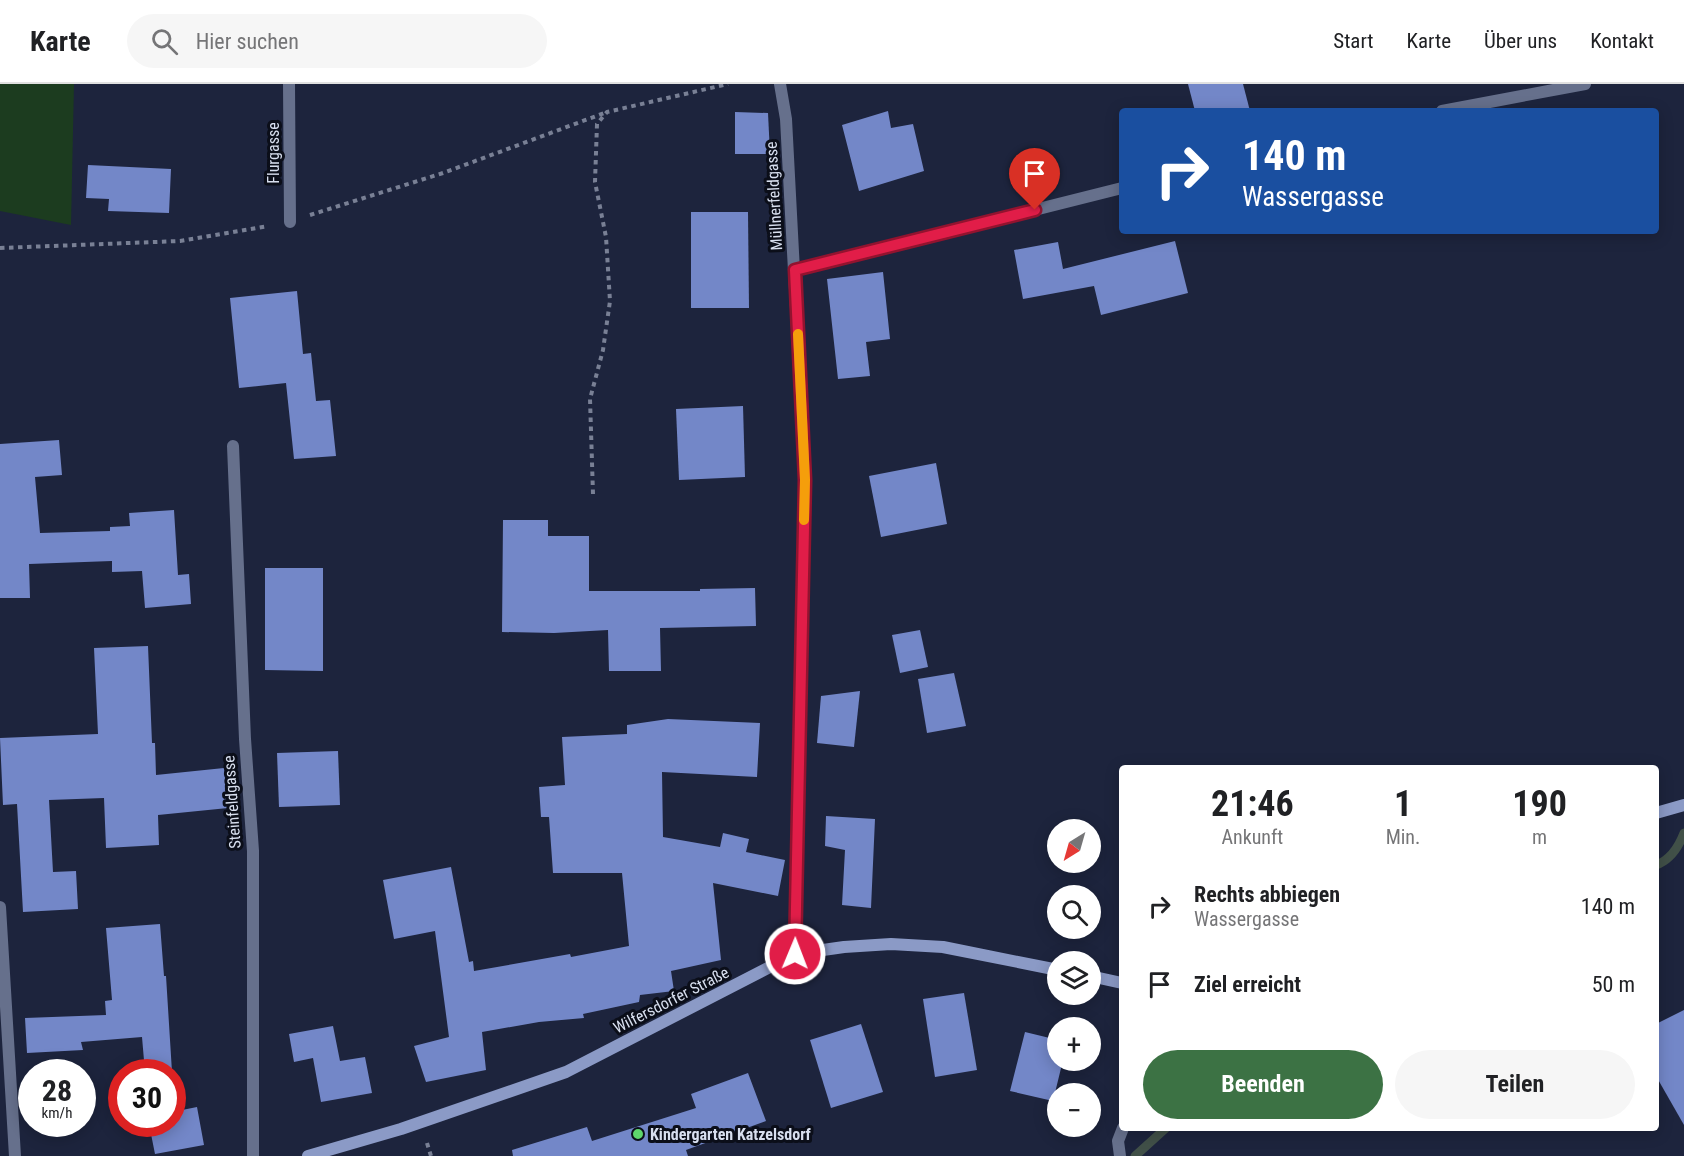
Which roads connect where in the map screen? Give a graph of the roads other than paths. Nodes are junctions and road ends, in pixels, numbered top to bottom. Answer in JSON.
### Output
{"nodes":[{"id":1,"x":289,"y":84,"type":"edge"},
{"id":2,"x":780,"y":84,"type":"edge"},
{"id":3,"x":1585,"y":84,"type":"edge"},
{"id":4,"x":1458,"y":108,"type":"edge"},
{"id":5,"x":1119,"y":189,"type":"edge"},
{"id":6,"x":290,"y":222,"type":"road end"},
{"id":7,"x":795,"y":270,"type":"junction"},
{"id":8,"x":233,"y":446,"type":"dead end"},
{"id":9,"x":1684,"y":805,"type":"edge"},
{"id":10,"x":1659,"y":812,"type":"edge"},
{"id":11,"x":0,"y":907,"type":"edge"},
{"id":12,"x":795,"y":954,"type":"junction"},
{"id":13,"x":1047,"y":968,"type":"edge"},
{"id":14,"x":1101,"y":978,"type":"edge"},
{"id":15,"x":1119,"y":982,"type":"edge"},
{"id":16,"x":1122,"y":1131,"type":"edge"},
{"id":17,"x":1120,"y":1155,"type":"edge"},
{"id":18,"x":15,"y":1156,"type":"edge"},
{"id":19,"x":253,"y":1156,"type":"edge"},
{"id":20,"x":308,"y":1156,"type":"edge"}],
"edges":[{"from":1,"to":6,"type":"street","name":"Flurgasse"},
{"from":2,"to":7,"type":"street","name":"Müllnerfeldgasse"},
{"from":3,"to":4,"type":"street"},
{"from":5,"to":7,"type":"street"},
{"from":7,"to":12,"type":"street","name":"Müllnerfeldgasse"},
{"from":8,"to":19,"type":"street","name":"Steinfeldgasse"},
{"from":9,"to":10,"type":"street"},
{"from":11,"to":18,"type":"street"},
{"from":12,"to":13,"type":"street","name":"Wilfersdorfer Straße"},
{"from":12,"to":20,"type":"street","name":"Wilfersdorfer Straße"},
{"from":14,"to":15,"type":"street"},
{"from":16,"to":17,"type":"street"}]}
